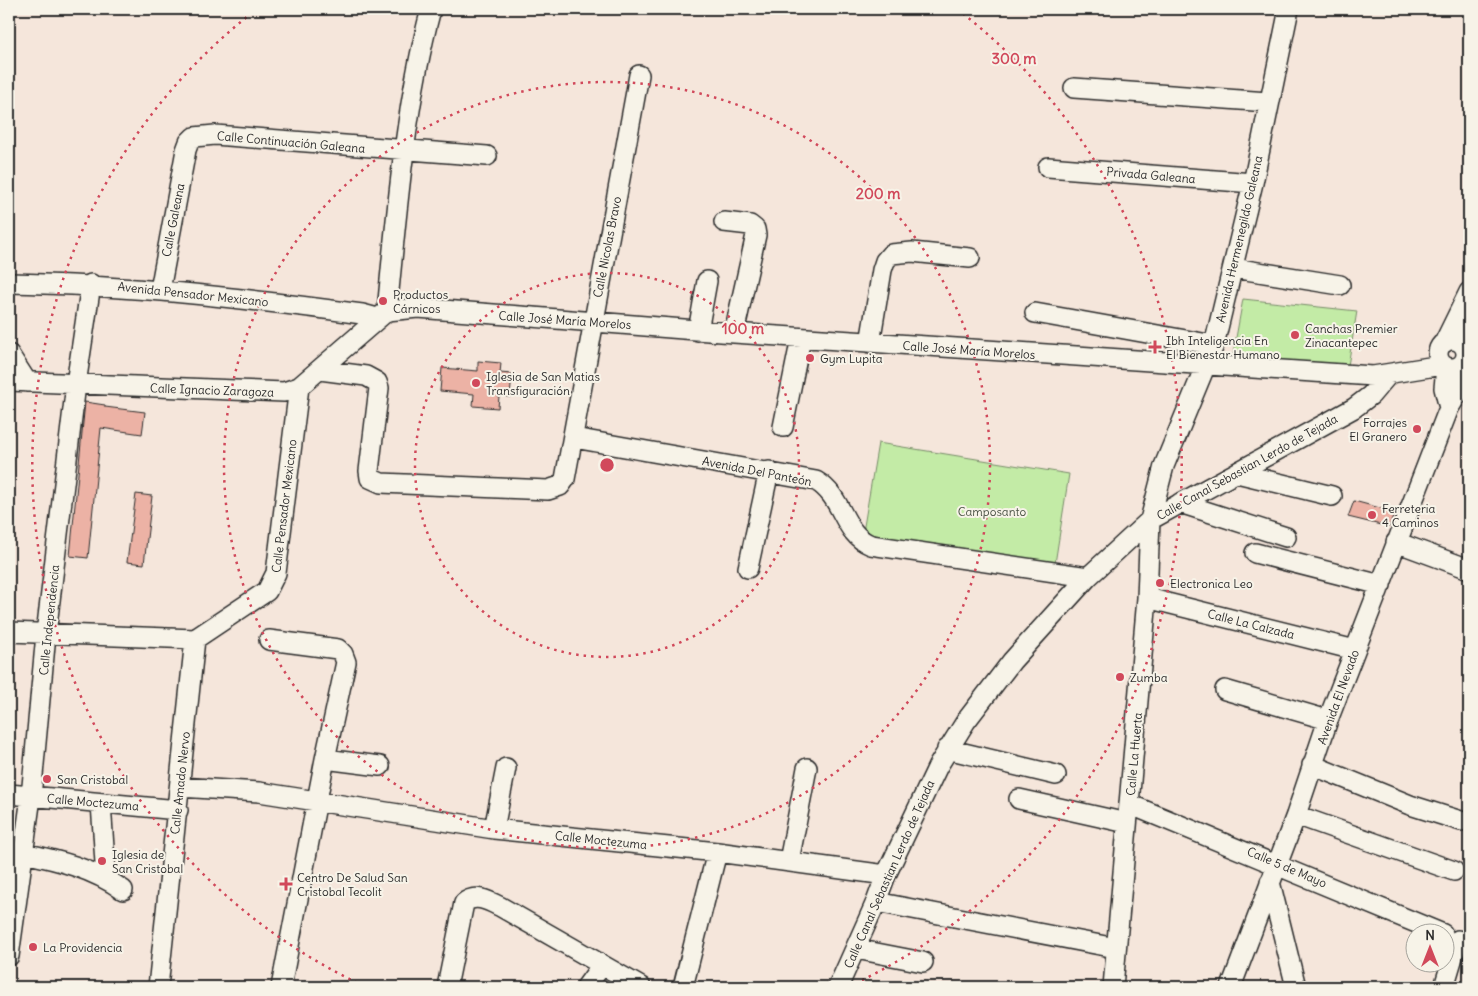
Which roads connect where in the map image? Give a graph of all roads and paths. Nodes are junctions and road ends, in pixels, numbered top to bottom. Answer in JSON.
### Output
{"nodes":[{"id":1,"x":431,"y":9,"type":"edge"},
{"id":2,"x":1289,"y":9,"type":"edge"},
{"id":3,"x":639,"y":75,"type":"dead end"},
{"id":4,"x":1074,"y":88,"type":"dead end"},
{"id":5,"x":1268,"y":102,"type":"junction"},
{"id":6,"x":186,"y":150,"type":"joint"},
{"id":7,"x":404,"y":151,"type":"junction"},
{"id":8,"x":487,"y":156,"type":"dead end"},
{"id":9,"x":1048,"y":167,"type":"dead end"},
{"id":10,"x":1253,"y":183,"type":"junction"},
{"id":11,"x":724,"y":222,"type":"dead end"},
{"id":12,"x":970,"y":258,"type":"dead end"},
{"id":13,"x":1232,"y":268,"type":"junction"},
{"id":14,"x":707,"y":281,"type":"dead end"},
{"id":15,"x":9,"y":283,"type":"edge"},
{"id":16,"x":91,"y":284,"type":"junction"},
{"id":17,"x":1340,"y":285,"type":"dead end"},
{"id":18,"x":160,"y":290,"type":"junction"},
{"id":19,"x":1469,"y":292,"type":"edge"},
{"id":20,"x":1035,"y":313,"type":"dead end"},
{"id":21,"x":382,"y":315,"type":"junction"},
{"id":22,"x":592,"y":322,"type":"junction"},
{"id":23,"x":1469,"y":323,"type":"edge"},
{"id":24,"x":698,"y":330,"type":"junction"},
{"id":25,"x":734,"y":333,"type":"junction"},
{"id":26,"x":800,"y":338,"type":"junction"},
{"id":27,"x":870,"y":343,"type":"junction"},
{"id":28,"x":1214,"y":345,"type":"junction"},
{"id":29,"x":9,"y":354,"type":"edge"},
{"id":30,"x":1457,"y":355,"type":"edge"},
{"id":31,"x":1207,"y":366,"type":"junction"},
{"id":32,"x":320,"y":370,"type":"junction"},
{"id":33,"x":1395,"y":374,"type":"junction"},
{"id":34,"x":18,"y":382,"type":"edge"},
{"id":35,"x":76,"y":384,"type":"junction"},
{"id":36,"x":299,"y":386,"type":"junction"},
{"id":37,"x":783,"y":427,"type":"dead end"},
{"id":38,"x":574,"y":438,"type":"junction"},
{"id":39,"x":768,"y":471,"type":"junction"},
{"id":40,"x":1236,"y":473,"type":"junction"},
{"id":41,"x":1332,"y":496,"type":"dead end"},
{"id":42,"x":1180,"y":503,"type":"junction"},
{"id":43,"x":1150,"y":520,"type":"junction"},
{"id":44,"x":1286,"y":537,"type":"dead end"},
{"id":45,"x":1396,"y":542,"type":"junction"},
{"id":46,"x":1255,"y":553,"type":"dead end"},
{"id":47,"x":748,"y":568,"type":"dead end"},
{"id":48,"x":1469,"y":569,"type":"edge"},
{"id":49,"x":1088,"y":577,"type":"junction"},
{"id":50,"x":1381,"y":586,"type":"junction"},
{"id":51,"x":1147,"y":598,"type":"junction"},
{"id":52,"x":9,"y":632,"type":"edge"},
{"id":53,"x":46,"y":634,"type":"junction"},
{"id":54,"x":195,"y":639,"type":"junction"},
{"id":55,"x":269,"y":640,"type":"dead end"},
{"id":56,"x":1355,"y":650,"type":"junction"},
{"id":57,"x":1225,"y":690,"type":"dead end"},
{"id":58,"x":1328,"y":720,"type":"junction"},
{"id":59,"x":947,"y":749,"type":"junction"},
{"id":60,"x":325,"y":759,"type":"junction"},
{"id":61,"x":1312,"y":765,"type":"junction"},
{"id":62,"x":380,"y":766,"type":"dead end"},
{"id":63,"x":506,"y":768,"type":"dead end"},
{"id":64,"x":807,"y":768,"type":"dead end"},
{"id":65,"x":1056,"y":775,"type":"dead end"},
{"id":66,"x":180,"y":787,"type":"junction"},
{"id":67,"x":9,"y":794,"type":"edge"},
{"id":68,"x":31,"y":797,"type":"junction"},
{"id":69,"x":1019,"y":799,"type":"dead end"},
{"id":70,"x":318,"y":802,"type":"junction"},
{"id":71,"x":102,"y":803,"type":"junction"},
{"id":72,"x":1129,"y":804,"type":"junction"},
{"id":73,"x":178,"y":810,"type":"junction"},
{"id":74,"x":1296,"y":814,"type":"junction"},
{"id":75,"x":1461,"y":821,"type":"dead end"},
{"id":76,"x":1127,"y":823,"type":"junction"},
{"id":77,"x":494,"y":829,"type":"junction"},
{"id":78,"x":716,"y":852,"type":"junction"},
{"id":79,"x":23,"y":853,"type":"junction"},
{"id":80,"x":789,"y":861,"type":"junction"},
{"id":81,"x":1278,"y":863,"type":"junction"},
{"id":82,"x":1454,"y":870,"type":"dead end"},
{"id":83,"x":886,"y":875,"type":"junction"},
{"id":84,"x":106,"y":878,"type":"junction"},
{"id":85,"x":1270,"y":882,"type":"junction"},
{"id":86,"x":123,"y":890,"type":"dead end"},
{"id":87,"x":876,"y":902,"type":"junction"},
{"id":88,"x":1421,"y":924,"type":"edge"},
{"id":89,"x":10,"y":935,"type":"edge"},
{"id":90,"x":856,"y":948,"type":"junction"},
{"id":91,"x":1116,"y":948,"type":"junction"},
{"id":92,"x":9,"y":956,"type":"edge"},
{"id":93,"x":923,"y":962,"type":"dead end"},
{"id":94,"x":602,"y":965,"type":"junction"},
{"id":95,"x":1447,"y":974,"type":"edge"},
{"id":96,"x":158,"y":987,"type":"edge"},
{"id":97,"x":281,"y":987,"type":"edge"},
{"id":98,"x":447,"y":987,"type":"edge"},
{"id":99,"x":586,"y":987,"type":"edge"},
{"id":100,"x":641,"y":987,"type":"edge"},
{"id":101,"x":683,"y":987,"type":"edge"},
{"id":102,"x":838,"y":987,"type":"edge"},
{"id":103,"x":1113,"y":987,"type":"edge"},
{"id":104,"x":1231,"y":987,"type":"edge"},
{"id":105,"x":1296,"y":987,"type":"edge"},
{"id":106,"x":1444,"y":987,"type":"edge"}],
"edges":[{"from":1,"to":7,"type":"street"},
{"from":2,"to":5,"type":"street","name":"Avenida Hermenegildo Galeana"},
{"from":3,"to":22,"type":"street","name":"Calle Nicolas Bravo"},
{"from":4,"to":5,"type":"street"},
{"from":5,"to":10,"type":"street","name":"Avenida Hermenegildo Galeana"},
{"from":6,"to":7,"type":"street","name":"Calle Continuación Galeana"},
{"from":6,"to":18,"type":"street","name":"Calle Galeana"},
{"from":7,"to":8,"type":"street"},
{"from":7,"to":21,"type":"street"},
{"from":9,"to":10,"type":"street","name":"Privada Galeana"},
{"from":10,"to":13,"type":"street","name":"Avenida Hermenegildo Galeana"},
{"from":11,"to":25,"type":"street"},
{"from":12,"to":27,"type":"street"},
{"from":13,"to":17,"type":"street"},
{"from":13,"to":28,"type":"street","name":"Avenida Hermenegildo Galeana"},
{"from":14,"to":24,"type":"street"},
{"from":15,"to":16,"type":"street","name":"Avenida Pensador Mexicano"},
{"from":16,"to":18,"type":"street","name":"Avenida Pensador Mexicano"},
{"from":16,"to":35,"type":"street","name":"Calle Independencia"},
{"from":18,"to":21,"type":"street","name":"Avenida Pensador Mexicano"},
{"from":19,"to":30,"type":"street"},
{"from":20,"to":28,"type":"street"},
{"from":21,"to":22,"type":"street","name":"Calle José María Morelos"},
{"from":21,"to":32,"type":"street","name":"Calle Ignacio Zaragoza"},
{"from":22,"to":24,"type":"street","name":"Calle José María Morelos"},
{"from":22,"to":38,"type":"street","name":"Calle Nicolas Bravo"},
{"from":23,"to":30,"type":"street","name":"Avenida El Nevado"},
{"from":24,"to":25,"type":"street","name":"Calle José María Morelos"},
{"from":25,"to":26,"type":"street","name":"Calle José María Morelos"},
{"from":26,"to":27,"type":"street","name":"Calle José María Morelos"},
{"from":26,"to":37,"type":"street"},
{"from":27,"to":31,"type":"street","name":"Calle José María Morelos"},
{"from":28,"to":31,"type":"street","name":"Avenida Hermenegildo Galeana"},
{"from":29,"to":34,"type":"street"},
{"from":30,"to":33,"type":"street"},
{"from":30,"to":45,"type":"street","name":"Avenida El Nevado"},
{"from":31,"to":33,"type":"street","name":"Calle José María Morelos"},
{"from":31,"to":43,"type":"street","name":"Avenida Hermenegildo Galeana"},
{"from":32,"to":36,"type":"street","name":"Calle Ignacio Zaragoza"},
{"from":32,"to":38,"type":"street","name":"Calle Nicolas Bravo"},
{"from":33,"to":40,"type":"street","name":"Calle Canal Sebastian Lerdo de Tejada"},
{"from":34,"to":35,"type":"street","name":"Calle Ignacio Zaragoza"},
{"from":35,"to":36,"type":"street","name":"Calle Ignacio Zaragoza"},
{"from":35,"to":53,"type":"street","name":"Calle Independencia"},
{"from":36,"to":54,"type":"street","name":"Calle Pensador Mexicano"},
{"from":38,"to":39,"type":"street","name":"Avenida Del Panteón"},
{"from":39,"to":47,"type":"street"},
{"from":39,"to":49,"type":"street","name":"Avenida Del Panteón"},
{"from":40,"to":41,"type":"street"},
{"from":40,"to":42,"type":"street","name":"Calle Canal Sebastian Lerdo de Tejada"},
{"from":42,"to":43,"type":"street","name":"Calle Canal Sebastian Lerdo de Tejada"},
{"from":42,"to":44,"type":"street"},
{"from":43,"to":49,"type":"street","name":"Calle Canal Sebastian Lerdo de Tejada"},
{"from":43,"to":51,"type":"street","name":"Calle La Huerta"},
{"from":45,"to":48,"type":"street"},
{"from":45,"to":50,"type":"street","name":"Avenida El Nevado"},
{"from":46,"to":50,"type":"street"},
{"from":49,"to":59,"type":"street","name":"Calle Canal Sebastian Lerdo de Tejada"},
{"from":50,"to":56,"type":"street","name":"Avenida El Nevado"},
{"from":51,"to":56,"type":"street","name":"Calle La Calzada"},
{"from":51,"to":72,"type":"street","name":"Calle La Huerta"},
{"from":52,"to":53,"type":"street"},
{"from":53,"to":54,"type":"street"},
{"from":53,"to":68,"type":"street","name":"Calle Independencia"},
{"from":54,"to":66,"type":"street","name":"Calle Amado Nervo"},
{"from":55,"to":60,"type":"street"},
{"from":56,"to":58,"type":"street","name":"Avenida El Nevado"},
{"from":57,"to":58,"type":"street"},
{"from":58,"to":61,"type":"street","name":"Avenida El Nevado"},
{"from":59,"to":65,"type":"street"},
{"from":59,"to":83,"type":"street","name":"Calle Canal Sebastian Lerdo de Tejada"},
{"from":60,"to":62,"type":"street"},
{"from":60,"to":70,"type":"street"},
{"from":61,"to":74,"type":"street","name":"Avenida El Nevado"},
{"from":61,"to":75,"type":"street"},
{"from":63,"to":77,"type":"street"},
{"from":64,"to":80,"type":"street"},
{"from":66,"to":70,"type":"street","name":"Calle Moctezuma"},
{"from":66,"to":73,"type":"street","name":"Calle Amado Nervo"},
{"from":67,"to":68,"type":"street","name":"Calle Moctezuma"},
{"from":68,"to":71,"type":"street","name":"Calle Moctezuma"},
{"from":68,"to":79,"type":"street","name":"Calle Independencia"},
{"from":69,"to":76,"type":"street"},
{"from":70,"to":77,"type":"street","name":"Calle Moctezuma"},
{"from":70,"to":97,"type":"street"},
{"from":71,"to":73,"type":"street","name":"Calle Moctezuma"},
{"from":71,"to":84,"type":"street"},
{"from":72,"to":76,"type":"street","name":"Calle La Huerta"},
{"from":72,"to":81,"type":"street","name":"Calle 5 de Mayo"},
{"from":73,"to":96,"type":"street","name":"Calle Amado Nervo"},
{"from":74,"to":81,"type":"street","name":"Avenida El Nevado"},
{"from":74,"to":82,"type":"street"},
{"from":76,"to":91,"type":"street","name":"Calle La Huerta"},
{"from":77,"to":78,"type":"street","name":"Calle Moctezuma"},
{"from":78,"to":80,"type":"street","name":"Calle Moctezuma"},
{"from":78,"to":101,"type":"street"},
{"from":79,"to":84,"type":"street"},
{"from":79,"to":89,"type":"street","name":"Calle Independencia"},
{"from":80,"to":83,"type":"street","name":"Calle Moctezuma"},
{"from":81,"to":85,"type":"street","name":"Avenida El Nevado"},
{"from":81,"to":88,"type":"street","name":"Calle 5 de Mayo"},
{"from":83,"to":87,"type":"street","name":"Calle Canal Sebastian Lerdo de Tejada"},
{"from":84,"to":86,"type":"street"},
{"from":85,"to":104,"type":"street","name":"Avenida El Nevado"},
{"from":85,"to":105,"type":"street"},
{"from":87,"to":90,"type":"street","name":"Calle Canal Sebastian Lerdo de Tejada"},
{"from":87,"to":91,"type":"street"},
{"from":89,"to":92,"type":"street","name":"Calle Independencia"},
{"from":90,"to":93,"type":"street"},
{"from":90,"to":102,"type":"street","name":"Calle Canal Sebastian Lerdo de Tejada"},
{"from":91,"to":103,"type":"street","name":"Calle La Huerta"},
{"from":94,"to":98,"type":"street"},
{"from":94,"to":99,"type":"street"},
{"from":94,"to":100,"type":"street"},
{"from":95,"to":106,"type":"street"}]}
